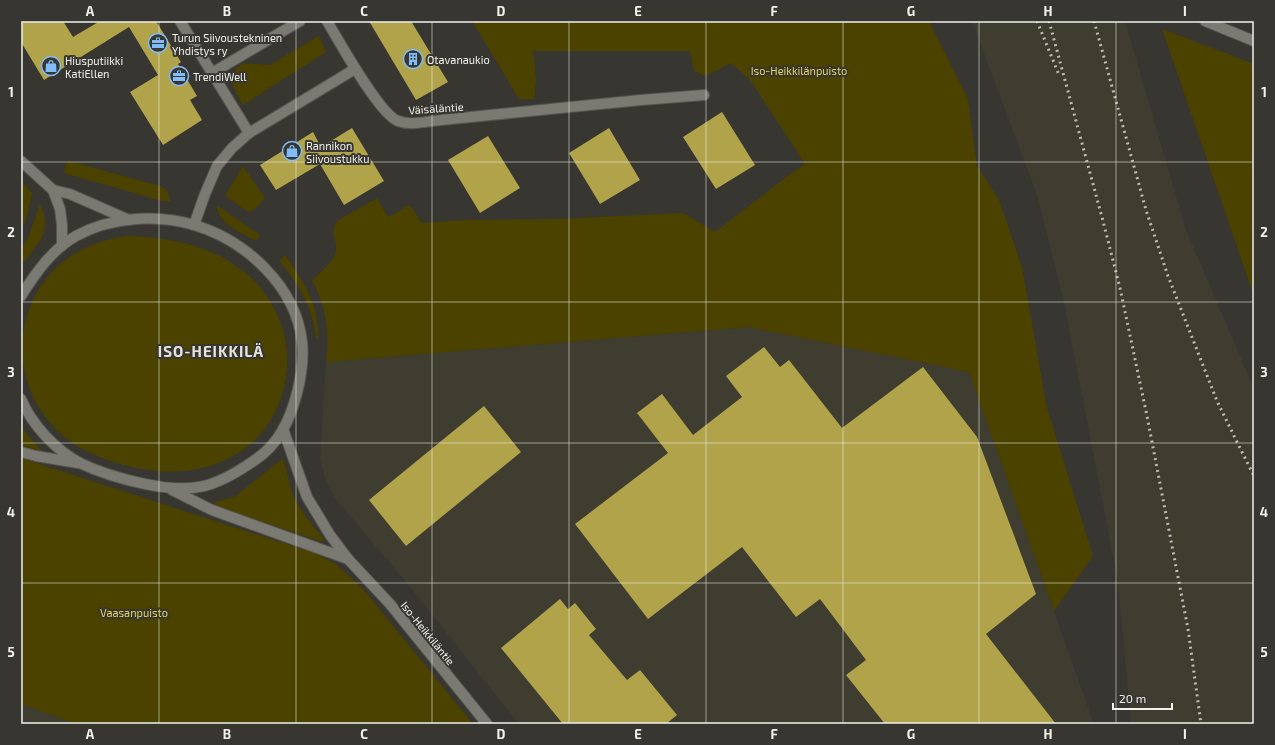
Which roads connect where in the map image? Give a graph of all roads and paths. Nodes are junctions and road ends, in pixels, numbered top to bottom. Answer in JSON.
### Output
{"nodes":[{"id":1,"x":180,"y":21,"type":"edge"},
{"id":2,"x":300,"y":21,"type":"edge"},
{"id":3,"x":327,"y":21,"type":"edge"},
{"id":4,"x":1206,"y":21,"type":"edge"},
{"id":5,"x":1254,"y":41,"type":"edge"},
{"id":6,"x":355,"y":69,"type":"junction"},
{"id":7,"x":212,"y":74,"type":"junction"},
{"id":8,"x":704,"y":95,"type":"dead end"},
{"id":9,"x":249,"y":134,"type":"junction"},
{"id":10,"x":21,"y":162,"type":"edge"},
{"id":11,"x":53,"y":190,"type":"junction"},
{"id":12,"x":129,"y":220,"type":"junction"},
{"id":13,"x":194,"y":225,"type":"junction"},
{"id":14,"x":62,"y":246,"type":"junction"},
{"id":15,"x":21,"y":296,"type":"edge"},
{"id":16,"x":21,"y":399,"type":"edge"},
{"id":17,"x":283,"y":429,"type":"junction"},
{"id":18,"x":21,"y":452,"type":"edge"},
{"id":19,"x":81,"y":464,"type":"junction"},
{"id":20,"x":169,"y":488,"type":"junction"},
{"id":21,"x":348,"y":559,"type":"junction"},
{"id":22,"x":487,"y":724,"type":"edge"}],
"edges":[{"from":1,"to":7,"type":"street"},
{"from":2,"to":7,"type":"street"},
{"from":3,"to":6,"type":"street"},
{"from":4,"to":5,"type":"street"},
{"from":6,"to":8,"type":"street","name":"Väisäläntie"},
{"from":6,"to":9,"type":"street"},
{"from":7,"to":9,"type":"street"},
{"from":9,"to":13,"type":"street"},
{"from":10,"to":11,"type":"street"},
{"from":11,"to":12,"type":"street"},
{"from":11,"to":14,"type":"street"},
{"from":12,"to":13,"type":"street"},
{"from":12,"to":14,"type":"street"},
{"from":13,"to":17,"type":"street"},
{"from":14,"to":15,"type":"street"},
{"from":16,"to":19,"type":"street"},
{"from":17,"to":20,"type":"street"},
{"from":17,"to":21,"type":"street","name":"Iso-Heikkiläntie"},
{"from":18,"to":19,"type":"street"},
{"from":19,"to":20,"type":"street"},
{"from":20,"to":21,"type":"street","name":"Iso-Heikkiläntie"},
{"from":21,"to":22,"type":"street","name":"Iso-Heikkiläntie"}]}
